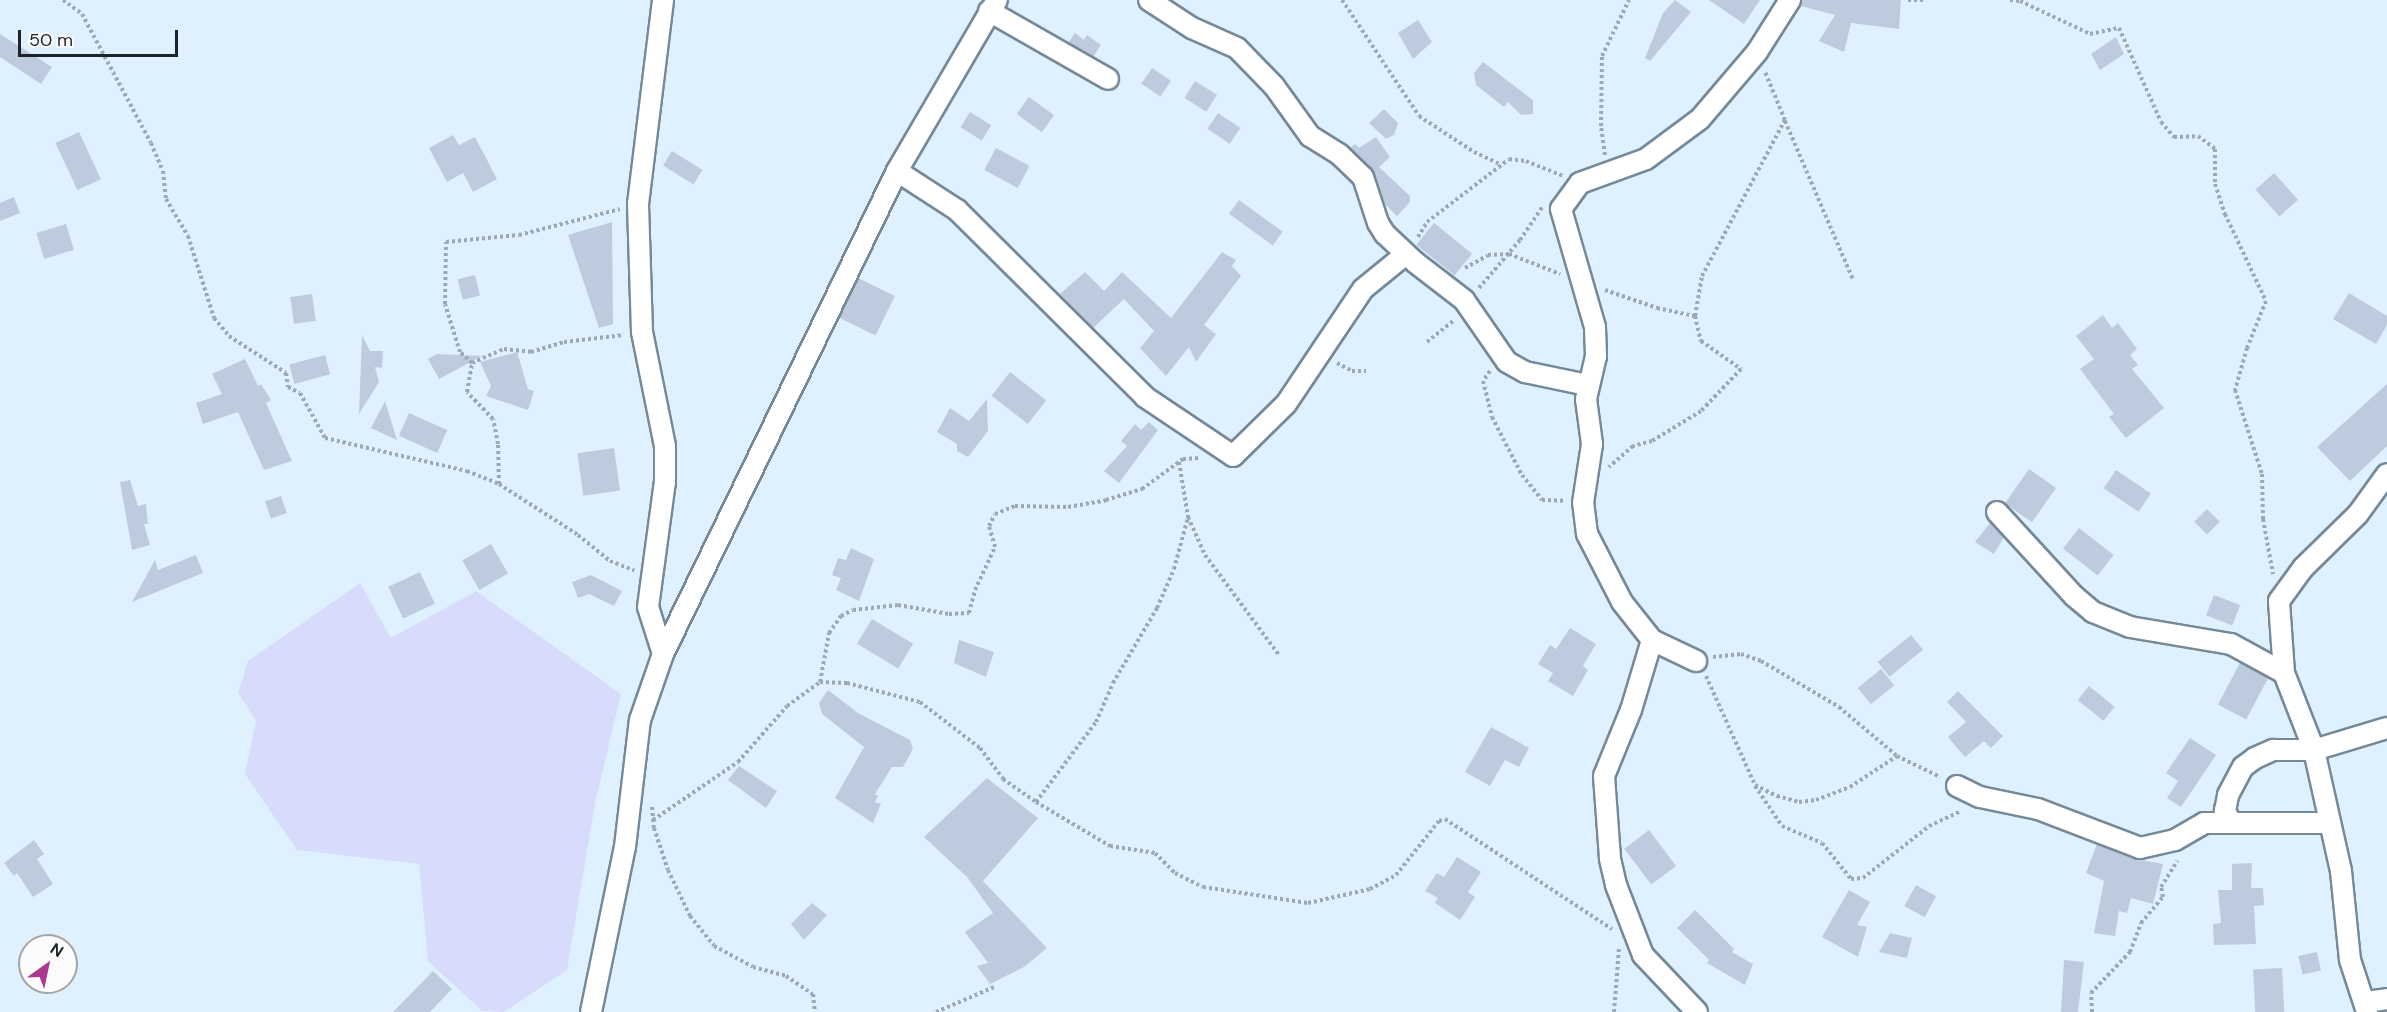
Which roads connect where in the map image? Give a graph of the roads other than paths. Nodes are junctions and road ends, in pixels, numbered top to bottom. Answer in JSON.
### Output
{"nodes":[{"id":1,"x":663,"y":0,"type":"edge"},
{"id":2,"x":1149,"y":0,"type":"edge"},
{"id":3,"x":1790,"y":0,"type":"edge"},
{"id":4,"x":993,"y":6,"type":"edge"},
{"id":5,"x":1108,"y":80,"type":"dead end"},
{"id":6,"x":897,"y":171,"type":"junction"},
{"id":7,"x":1406,"y":254,"type":"junction"},
{"id":8,"x":1587,"y":385,"type":"junction"},
{"id":9,"x":2387,"y":474,"type":"edge"},
{"id":10,"x":1997,"y":512,"type":"dead end"},
{"id":11,"x":1652,"y":640,"type":"junction"},
{"id":12,"x":663,"y":654,"type":"junction"},
{"id":13,"x":1696,"y":661,"type":"road end"},
{"id":14,"x":2284,"y":673,"type":"junction"},
{"id":15,"x":2387,"y":728,"type":"edge"},
{"id":16,"x":2314,"y":750,"type":"junction"},
{"id":17,"x":1957,"y":786,"type":"road end"},
{"id":18,"x":2230,"y":822,"type":"junction"},
{"id":19,"x":2329,"y":823,"type":"junction"},
{"id":20,"x":2387,"y":999,"type":"edge"},
{"id":21,"x":2366,"y":1007,"type":"edge"},
{"id":22,"x":591,"y":1012,"type":"edge"},
{"id":23,"x":1697,"y":1012,"type":"edge"}],
"edges":[{"from":1,"to":12,"type":"street"},
{"from":2,"to":7,"type":"street"},
{"from":3,"to":8,"type":"street"},
{"from":4,"to":5,"type":"street"},
{"from":4,"to":6,"type":"street"},
{"from":6,"to":7,"type":"street"},
{"from":6,"to":12,"type":"street"},
{"from":7,"to":8,"type":"street"},
{"from":8,"to":11,"type":"street"},
{"from":9,"to":14,"type":"street"},
{"from":10,"to":14,"type":"street"},
{"from":11,"to":13,"type":"street"},
{"from":11,"to":23,"type":"street"},
{"from":12,"to":22,"type":"street"},
{"from":14,"to":16,"type":"street"},
{"from":15,"to":16,"type":"street"},
{"from":16,"to":18,"type":"street"},
{"from":16,"to":19,"type":"street"},
{"from":17,"to":18,"type":"street"},
{"from":18,"to":19,"type":"street"},
{"from":19,"to":21,"type":"street"},
{"from":20,"to":21,"type":"street"}]}
